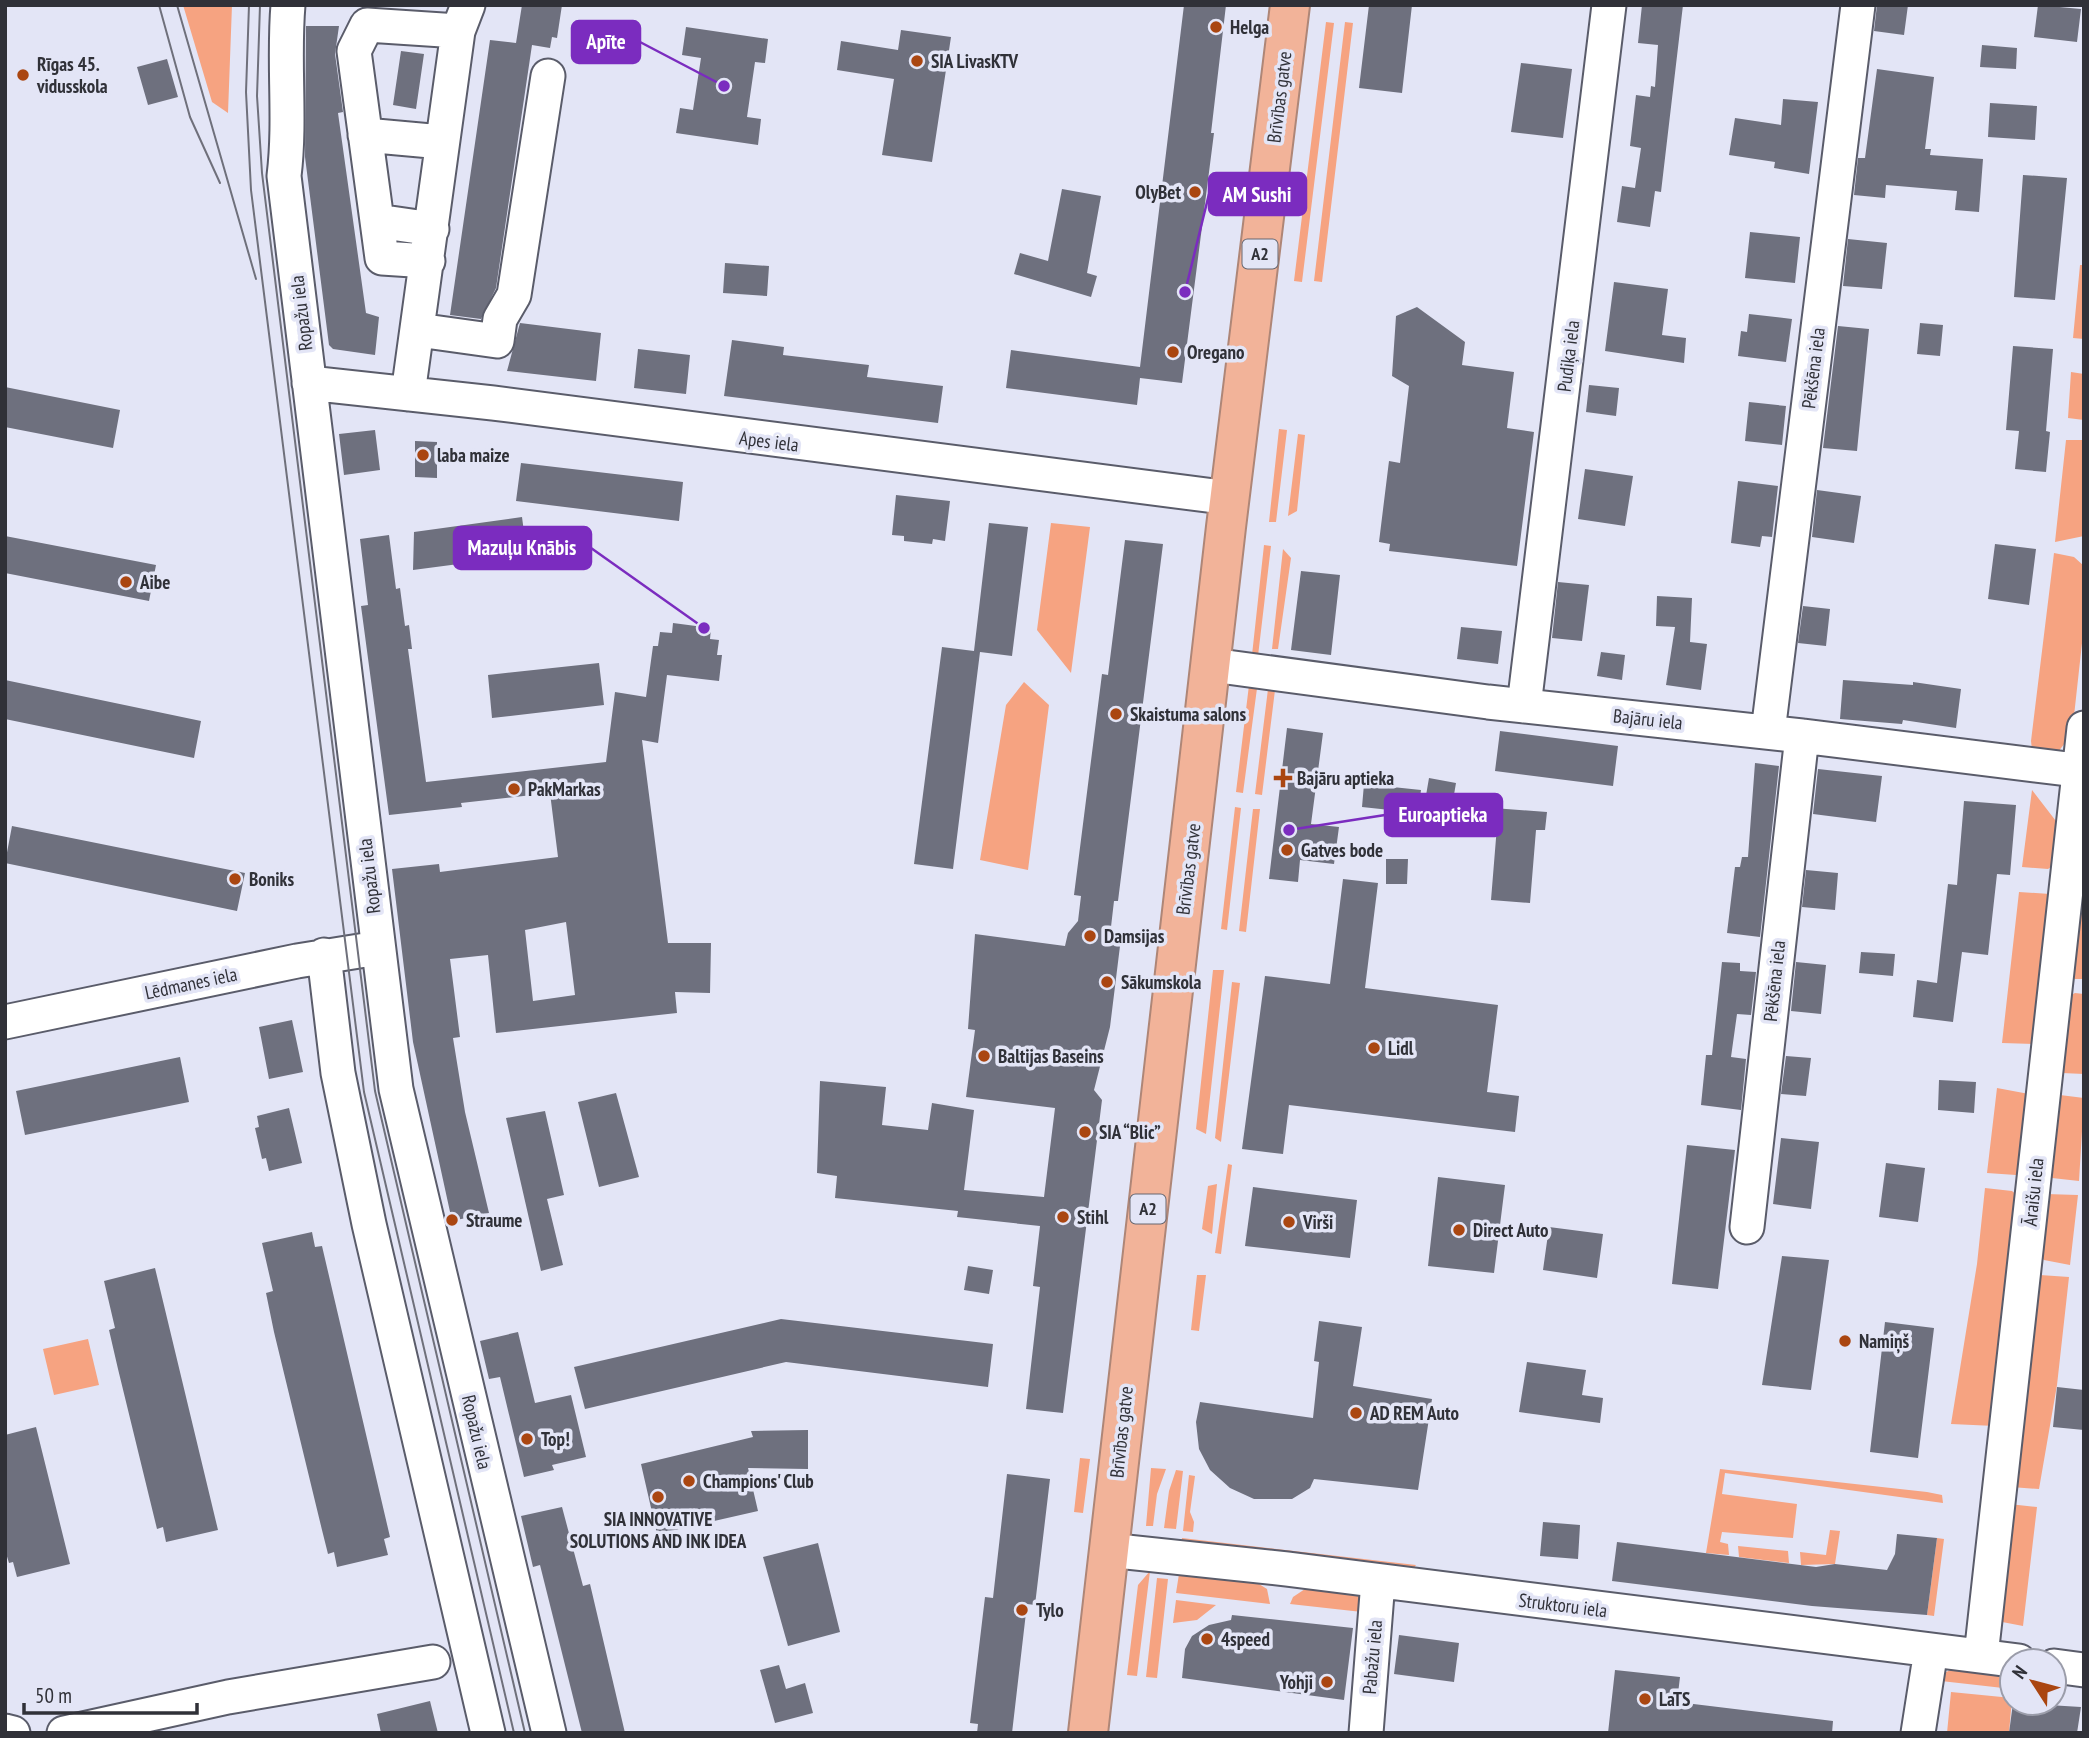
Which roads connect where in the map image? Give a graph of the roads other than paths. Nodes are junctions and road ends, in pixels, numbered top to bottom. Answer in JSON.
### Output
{"nodes":[{"id":1,"x":288,"y":5,"type":"edge"},
{"id":2,"x":1290,"y":5,"type":"edge"},
{"id":3,"x":1609,"y":5,"type":"edge"},
{"id":4,"x":1858,"y":5,"type":"edge"},
{"id":5,"x":463,"y":18,"type":"edge"},
{"id":6,"x":548,"y":76,"type":"dead end"},
{"id":7,"x":365,"y":135,"type":"junction"},
{"id":8,"x":442,"y":142,"type":"junction"},
{"id":9,"x":430,"y":245,"type":"junction"},
{"id":10,"x":418,"y":330,"type":"junction"},
{"id":11,"x":309,"y":383,"type":"junction"},
{"id":12,"x":408,"y":394,"type":"junction"},
{"id":13,"x":1230,"y":498,"type":"junction"},
{"id":14,"x":1212,"y":665,"type":"junction"},
{"id":15,"x":1524,"y":706,"type":"junction"},
{"id":16,"x":2084,"y":728,"type":"edge"},
{"id":17,"x":1768,"y":732,"type":"junction"},
{"id":18,"x":1802,"y":736,"type":"junction"},
{"id":19,"x":2082,"y":771,"type":"edge"},
{"id":20,"x":378,"y":948,"type":"junction"},
{"id":21,"x":324,"y":956,"type":"junction"},
{"id":22,"x":5,"y":1022,"type":"edge"},
{"id":23,"x":1747,"y":1227,"type":"dead end"},
{"id":24,"x":1108,"y":1550,"type":"junction"},
{"id":25,"x":1378,"y":1581,"type":"junction"},
{"id":26,"x":1931,"y":1650,"type":"junction"},
{"id":27,"x":1982,"y":1656,"type":"junction"},
{"id":28,"x":1998,"y":1658,"type":"edge"},
{"id":29,"x":433,"y":1662,"type":"dead end"},
{"id":30,"x":102,"y":1728,"type":"edge"},
{"id":31,"x":5,"y":1731,"type":"edge"},
{"id":32,"x":13,"y":1733,"type":"edge"},
{"id":33,"x":64,"y":1733,"type":"edge"},
{"id":34,"x":488,"y":1733,"type":"edge"},
{"id":35,"x":548,"y":1733,"type":"edge"},
{"id":36,"x":1088,"y":1733,"type":"edge"},
{"id":37,"x":1366,"y":1733,"type":"edge"},
{"id":38,"x":1918,"y":1733,"type":"edge"}],
"edges":[{"from":1,"to":11,"type":"street","name":"Ropažu iela"},
{"from":2,"to":13,"type":"highway","name":"Brīvības gatve","number":"A2"},
{"from":3,"to":15,"type":"street","name":"Pudiķa iela"},
{"from":4,"to":17,"type":"street","name":"Pēkšēna iela"},
{"from":5,"to":7,"type":"street"},
{"from":5,"to":8,"type":"street"},
{"from":6,"to":10,"type":"street"},
{"from":7,"to":8,"type":"street"},
{"from":7,"to":9,"type":"street"},
{"from":8,"to":9,"type":"street"},
{"from":9,"to":10,"type":"street"},
{"from":10,"to":12,"type":"street"},
{"from":11,"to":12,"type":"street","name":"Apes iela"},
{"from":11,"to":20,"type":"street","name":"Ropažu iela"},
{"from":12,"to":13,"type":"street","name":"Apes iela"},
{"from":13,"to":14,"type":"highway","name":"Brīvības gatve","number":"A2"},
{"from":14,"to":15,"type":"street","name":"Bajāru iela"},
{"from":14,"to":24,"type":"highway","name":"Brīvības gatve","number":"A2"},
{"from":15,"to":17,"type":"street","name":"Bajāru iela"},
{"from":16,"to":19,"type":"street","name":"Āraišu iela"},
{"from":17,"to":18,"type":"street","name":"Bajāru iela"},
{"from":18,"to":19,"type":"street","name":"Bajāru iela"},
{"from":18,"to":23,"type":"street","name":"Pēkšēna iela"},
{"from":19,"to":27,"type":"street","name":"Āraišu iela"},
{"from":20,"to":21,"type":"street","name":"Lēdmanes iela"},
{"from":20,"to":35,"type":"street","name":"Ropažu iela"},
{"from":21,"to":22,"type":"street","name":"Lēdmanes iela"},
{"from":21,"to":34,"type":"street"},
{"from":24,"to":25,"type":"street","name":"Struktoru iela"},
{"from":24,"to":36,"type":"highway","name":"Brīvības gatve","number":"A2"},
{"from":25,"to":26,"type":"street","name":"Struktoru iela"},
{"from":25,"to":37,"type":"street","name":"Pabažu iela"},
{"from":26,"to":27,"type":"street","name":"Struktoru iela"},
{"from":26,"to":38,"type":"street"},
{"from":27,"to":28,"type":"street","name":"Struktoru iela"},
{"from":29,"to":30,"type":"street"},
{"from":30,"to":33,"type":"street"},
{"from":31,"to":32,"type":"street"}]}
